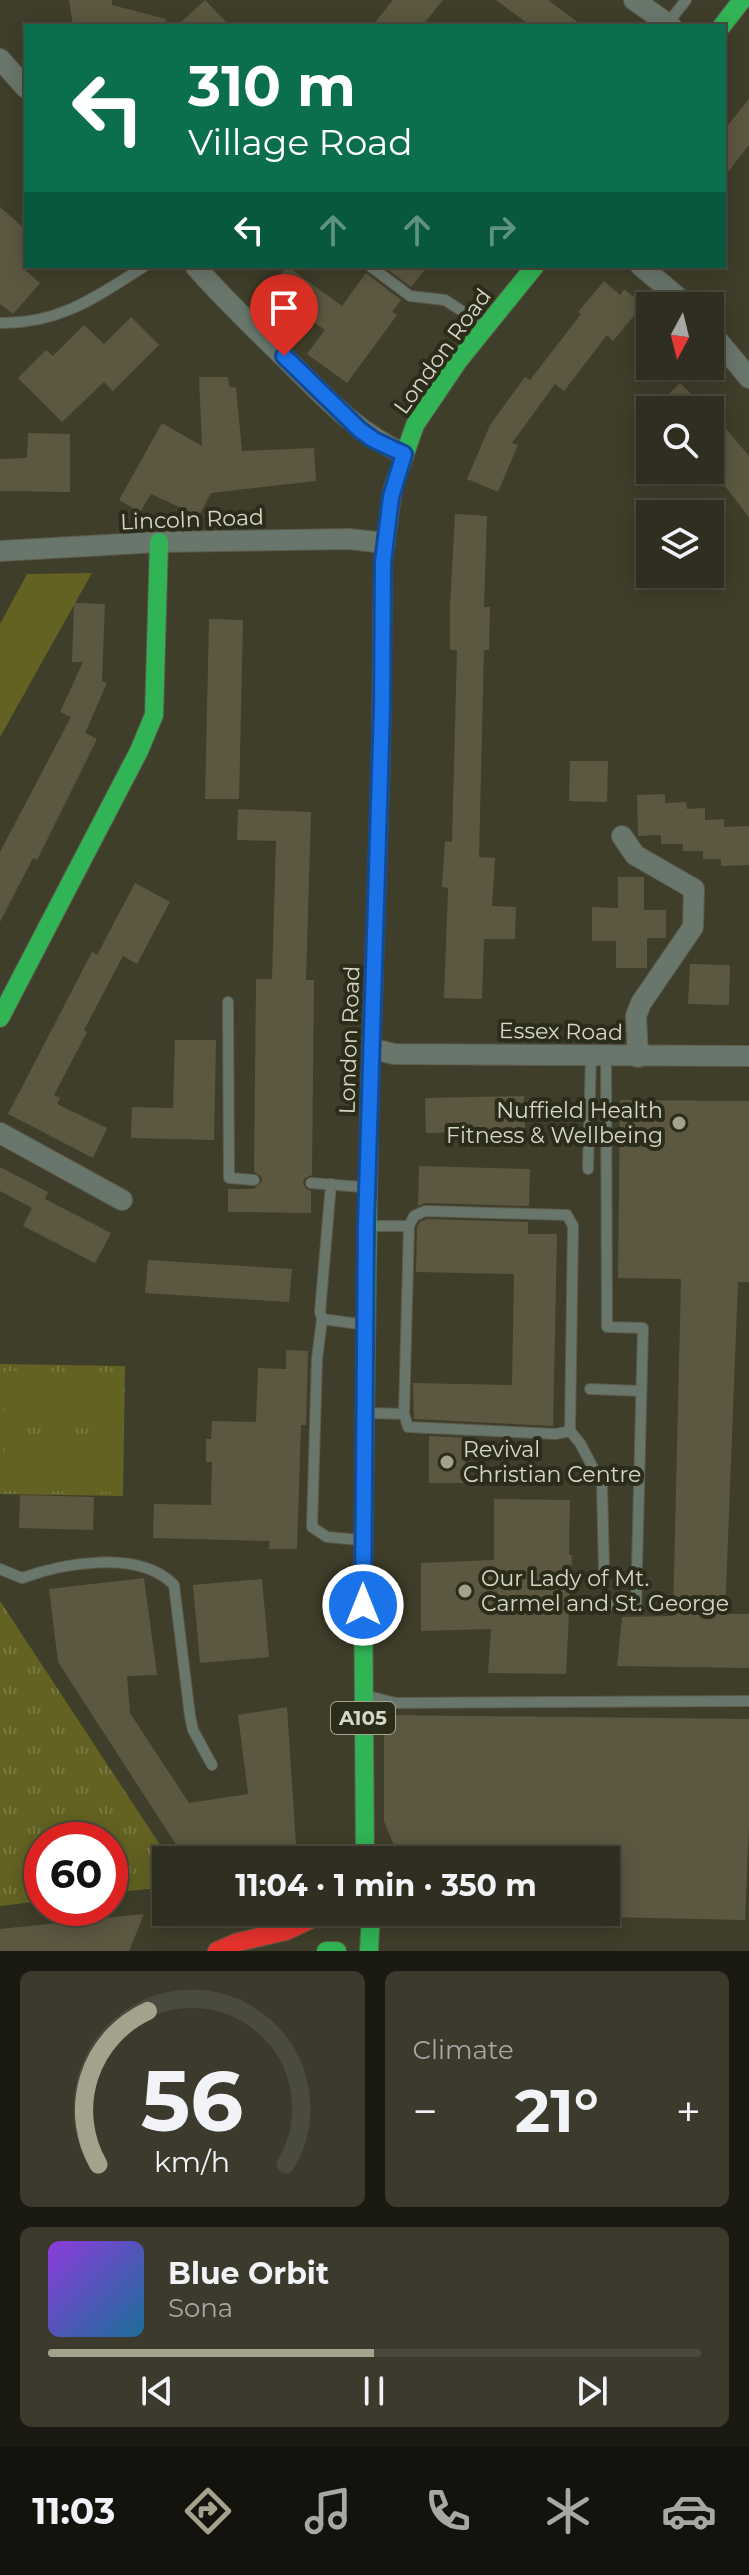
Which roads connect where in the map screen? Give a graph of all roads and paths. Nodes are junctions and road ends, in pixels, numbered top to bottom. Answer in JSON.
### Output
{"nodes":[{"id":1,"x":634,"y":0,"type":"edge"},
{"id":2,"x":686,"y":0,"type":"edge"},
{"id":3,"x":742,"y":0,"type":"edge"},
{"id":4,"x":668,"y":24,"type":"edge"},
{"id":5,"x":670,"y":24,"type":"edge"},
{"id":6,"x":724,"y":24,"type":"edge"},
{"id":7,"x":0,"y":59,"type":"edge"},
{"id":8,"x":24,"y":86,"type":"edge"},
{"id":9,"x":142,"y":268,"type":"edge"},
{"id":10,"x":197,"y":268,"type":"edge"},
{"id":11,"x":373,"y":268,"type":"edge"},
{"id":12,"x":533,"y":268,"type":"edge"},
{"id":13,"x":643,"y":268,"type":"edge"},
{"id":14,"x":672,"y":292,"type":"edge"},
{"id":15,"x":0,"y":323,"type":"edge"},
{"id":16,"x":486,"y":327,"type":"junction"},
{"id":17,"x":724,"y":348,"type":"edge"},
{"id":18,"x":749,"y":378,"type":"edge"},
{"id":19,"x":404,"y":454,"type":"junction"},
{"id":20,"x":159,"y":542,"type":"junction"},
{"id":21,"x":385,"y":543,"type":"junction"},
{"id":22,"x":0,"y":551,"type":"edge"},
{"id":23,"x":622,"y":836,"type":"dead end"},
{"id":24,"x":228,"y":1002,"type":"dead end"},
{"id":25,"x":0,"y":1018,"type":"edge"},
{"id":26,"x":373,"y":1049,"type":"junction"},
{"id":27,"x":599,"y":1056,"type":"junction"},
{"id":28,"x":749,"y":1056,"type":"edge"},
{"id":29,"x":638,"y":1057,"type":"junction"},
{"id":30,"x":0,"y":1133,"type":"edge"},
{"id":31,"x":588,"y":1169,"type":"dead end"},
{"id":32,"x":254,"y":1180,"type":"dead end"},
{"id":33,"x":311,"y":1183,"type":"dead end"},
{"id":34,"x":331,"y":1184,"type":"junction"},
{"id":35,"x":368,"y":1187,"type":"junction"},
{"id":36,"x":122,"y":1200,"type":"dead end"},
{"id":37,"x":366,"y":1226,"type":"junction"},
{"id":38,"x":409,"y":1226,"type":"junction"},
{"id":39,"x":322,"y":1319,"type":"junction"},
{"id":40,"x":365,"y":1325,"type":"junction"},
{"id":41,"x":590,"y":1389,"type":"dead end"},
{"id":42,"x":641,"y":1391,"type":"junction"},
{"id":43,"x":364,"y":1413,"type":"junction"},
{"id":44,"x":404,"y":1414,"type":"junction"},
{"id":45,"x":570,"y":1431,"type":"junction"},
{"id":46,"x":363,"y":1540,"type":"junction"},
{"id":47,"x":0,"y":1569,"type":"edge"},
{"id":48,"x":604,"y":1570,"type":"dead end"},
{"id":49,"x":586,"y":1603,"type":"dead end"},
{"id":50,"x":364,"y":1693,"type":"junction"},
{"id":51,"x":749,"y":1701,"type":"edge"},
{"id":52,"x":380,"y":1713,"type":"junction"},
{"id":53,"x":212,"y":1765,"type":"dead end"},
{"id":54,"x":365,"y":1846,"type":"edge"},
{"id":55,"x":299,"y":1926,"type":"edge"},
{"id":56,"x":370,"y":1926,"type":"edge"},
{"id":57,"x":217,"y":1951,"type":"edge"},
{"id":58,"x":326,"y":1951,"type":"edge"},
{"id":59,"x":337,"y":1951,"type":"edge"},
{"id":60,"x":369,"y":1951,"type":"edge"}],
"edges":[{"from":1,"to":4,"type":"street"},
{"from":2,"to":5,"type":"lane"},
{"from":3,"to":6,"type":"main road"},
{"from":7,"to":8,"type":"street"},
{"from":9,"to":15,"type":"lane"},
{"from":10,"to":19,"type":"street"},
{"from":11,"to":16,"type":"lane"},
{"from":12,"to":16,"type":"main road","name":"London Road","number":"A105"},
{"from":13,"to":14,"type":"street"},
{"from":16,"to":19,"type":"main road","name":"London Road","number":"A105"},
{"from":17,"to":18,"type":"street"},
{"from":19,"to":21,"type":"main road","name":"London Road","number":"A105"},
{"from":20,"to":21,"type":"street","name":"Lincoln Road"},
{"from":20,"to":22,"type":"street","name":"Lincoln Road"},
{"from":20,"to":25,"type":"main road"},
{"from":21,"to":26,"type":"main road","name":"London Road","number":"A105"},
{"from":23,"to":29,"type":"street"},
{"from":24,"to":32,"type":"lane"},
{"from":26,"to":27,"type":"street","name":"Essex Road"},
{"from":26,"to":35,"type":"main road","name":"London Road","number":"A105"},
{"from":27,"to":29,"type":"street","name":"Essex Road"},
{"from":27,"to":31,"type":"lane"},
{"from":27,"to":42,"type":"lane"},
{"from":28,"to":29,"type":"street","name":"Essex Road"},
{"from":30,"to":36,"type":"street"},
{"from":33,"to":34,"type":"lane"},
{"from":34,"to":35,"type":"lane"},
{"from":34,"to":39,"type":"lane"},
{"from":35,"to":37,"type":"main road","name":"London Road","number":"A105"},
{"from":37,"to":38,"type":"lane"},
{"from":37,"to":40,"type":"main road","name":"London Road","number":"A105"},
{"from":38,"to":44,"type":"lane"},
{"from":38,"to":45,"type":"lane"},
{"from":39,"to":40,"type":"lane"},
{"from":39,"to":46,"type":"lane"},
{"from":40,"to":43,"type":"main road","name":"London Road","number":"A105"},
{"from":41,"to":42,"type":"lane"},
{"from":42,"to":49,"type":"lane"},
{"from":43,"to":44,"type":"lane"},
{"from":43,"to":46,"type":"main road","name":"London Road","number":"A105"},
{"from":44,"to":45,"type":"lane"},
{"from":45,"to":48,"type":"lane"},
{"from":46,"to":50,"type":"main road","name":"London Road","number":"A105"},
{"from":47,"to":53,"type":"lane"},
{"from":50,"to":52,"type":"main road","name":"London Road","number":"A105"},
{"from":50,"to":52,"type":"lane"},
{"from":51,"to":52,"type":"lane"},
{"from":52,"to":54,"type":"main road","name":"London Road","number":"A105"},
{"from":55,"to":57,"type":"main road"},
{"from":56,"to":60,"type":"main road"},
{"from":58,"to":59,"type":"main road"}]}
